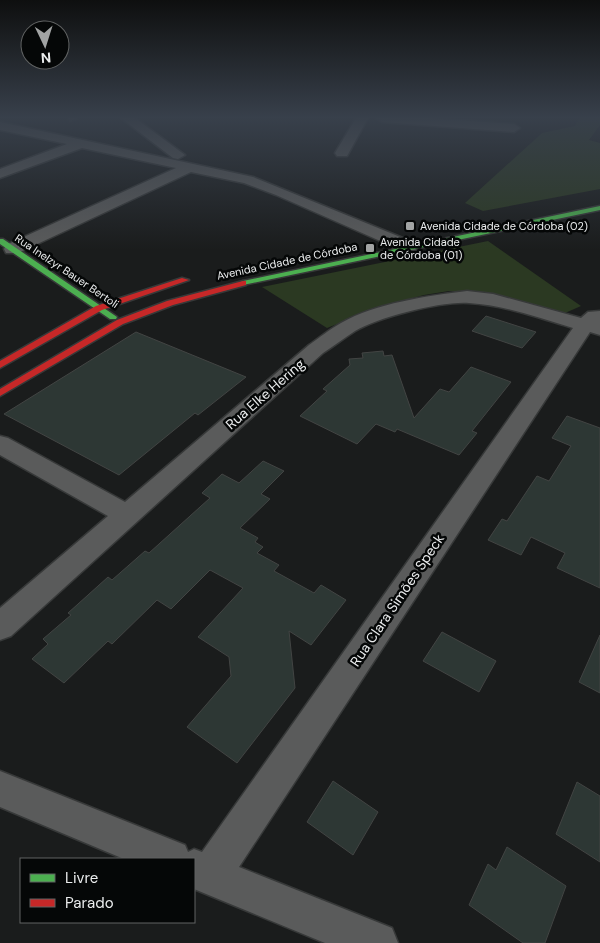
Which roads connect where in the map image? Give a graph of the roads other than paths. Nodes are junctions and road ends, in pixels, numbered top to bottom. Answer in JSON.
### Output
{"nodes":[{"id":1,"x":32,"y":162,"type":"edge"},
{"id":2,"x":166,"y":162,"type":"edge"},
{"id":3,"x":190,"y":167,"type":"junction"},
{"id":4,"x":0,"y":174,"type":"edge"},
{"id":5,"x":600,"y":208,"type":"edge"},
{"id":6,"x":387,"y":237,"type":"junction"},
{"id":7,"x":408,"y":240,"type":"junction"},
{"id":8,"x":368,"y":241,"type":"dead end"},
{"id":9,"x":6,"y":245,"type":"edge"},
{"id":10,"x":197,"y":276,"type":"dead end"},
{"id":11,"x":100,"y":308,"type":"junction"},
{"id":12,"x":120,"y":322,"type":"junction"},
{"id":13,"x":595,"y":323,"type":"edge"},
{"id":14,"x":0,"y":365,"type":"edge"},
{"id":15,"x":0,"y":393,"type":"edge"},
{"id":16,"x":0,"y":444,"type":"edge"},
{"id":17,"x":127,"y":515,"type":"junction"},
{"id":18,"x":0,"y":627,"type":"edge"},
{"id":19,"x":0,"y":789,"type":"edge"},
{"id":20,"x":169,"y":858,"type":"edge"},
{"id":21,"x":202,"y":872,"type":"edge"},
{"id":22,"x":378,"y":943,"type":"edge"}],
"edges":[{"from":1,"to":4,"type":"street"},
{"from":2,"to":3,"type":"street"},
{"from":3,"to":6,"type":"street"},
{"from":3,"to":9,"type":"street"},
{"from":5,"to":7,"type":"street","name":"Avenida Cidade de Córdoba"},
{"from":6,"to":7,"type":"street"},
{"from":6,"to":8,"type":"street","name":"Avenida Cidade de Córdoba"},
{"from":7,"to":12,"type":"street","name":"Avenida Cidade de Córdoba"},
{"from":9,"to":11,"type":"street","name":"Rua Inelzyr Bauer Bertoli"},
{"from":10,"to":11,"type":"street","name":"Avenida Cidade de Córdoba"},
{"from":11,"to":12,"type":"street","name":"Rua Inelzyr Bauer Bertoli"},
{"from":11,"to":14,"type":"street","name":"Avenida Cidade de Córdoba"},
{"from":12,"to":15,"type":"street","name":"Avenida Cidade de Córdoba"},
{"from":13,"to":17,"type":"street","name":"Rua Elke Hering"},
{"from":13,"to":21,"type":"street","name":"Rua Clara Simões Speck"},
{"from":16,"to":17,"type":"street"},
{"from":17,"to":18,"type":"street","name":"Rua Elke Hering"},
{"from":19,"to":20,"type":"street"},
{"from":21,"to":22,"type":"street"}]}
